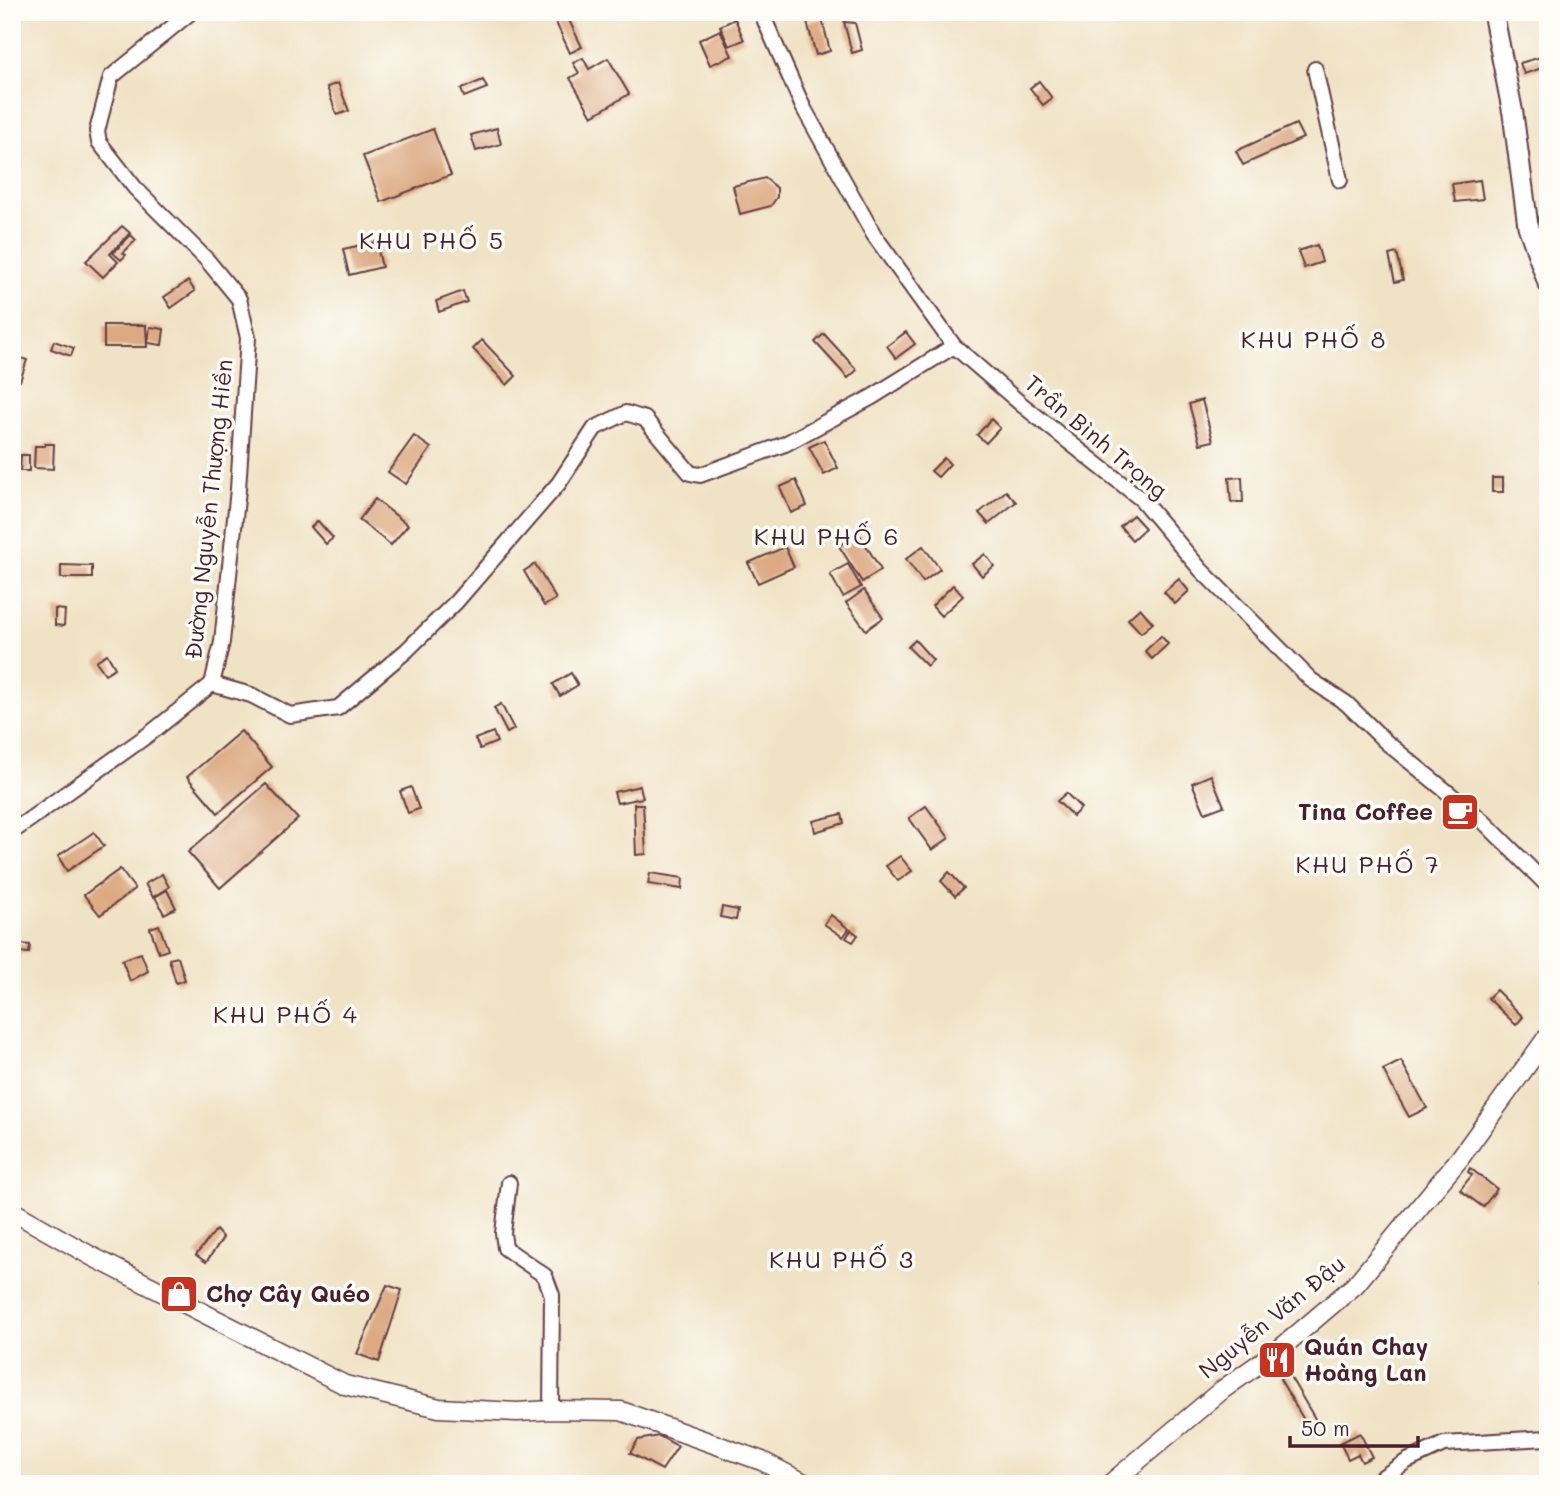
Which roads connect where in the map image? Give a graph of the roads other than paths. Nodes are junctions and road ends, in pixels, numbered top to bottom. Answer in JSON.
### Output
{"nodes":[{"id":1,"x":191,"y":12,"type":"edge"},
{"id":2,"x":761,"y":12,"type":"edge"},
{"id":3,"x":1493,"y":12,"type":"edge"},
{"id":4,"x":1315,"y":69,"type":"dead end"},
{"id":5,"x":1340,"y":180,"type":"dead end"},
{"id":6,"x":1548,"y":283,"type":"edge"},
{"id":7,"x":954,"y":346,"type":"junction"},
{"id":8,"x":212,"y":684,"type":"junction"},
{"id":9,"x":12,"y":832,"type":"edge"},
{"id":10,"x":1548,"y":886,"type":"edge"},
{"id":11,"x":1548,"y":1036,"type":"edge"},
{"id":12,"x":509,"y":1183,"type":"dead end"},
{"id":13,"x":12,"y":1211,"type":"edge"},
{"id":14,"x":551,"y":1410,"type":"junction"},
{"id":15,"x":1548,"y":1438,"type":"edge"},
{"id":16,"x":806,"y":1484,"type":"edge"},
{"id":17,"x":1110,"y":1484,"type":"edge"},
{"id":18,"x":1372,"y":1484,"type":"edge"}],
"edges":[{"from":1,"to":8,"type":"street","name":"Đường Nguyễn Thượng Hiền"},
{"from":2,"to":7,"type":"street","name":"Trần Bình Trọng"},
{"from":3,"to":6,"type":"main road"},
{"from":4,"to":5,"type":"street"},
{"from":7,"to":8,"type":"street"},
{"from":7,"to":10,"type":"street","name":"Trần Bình Trọng"},
{"from":8,"to":9,"type":"street"},
{"from":11,"to":17,"type":"street","name":"Nguyễn Văn Đậu"},
{"from":12,"to":14,"type":"street"},
{"from":13,"to":14,"type":"street"},
{"from":14,"to":16,"type":"street"},
{"from":15,"to":18,"type":"street"}]}
